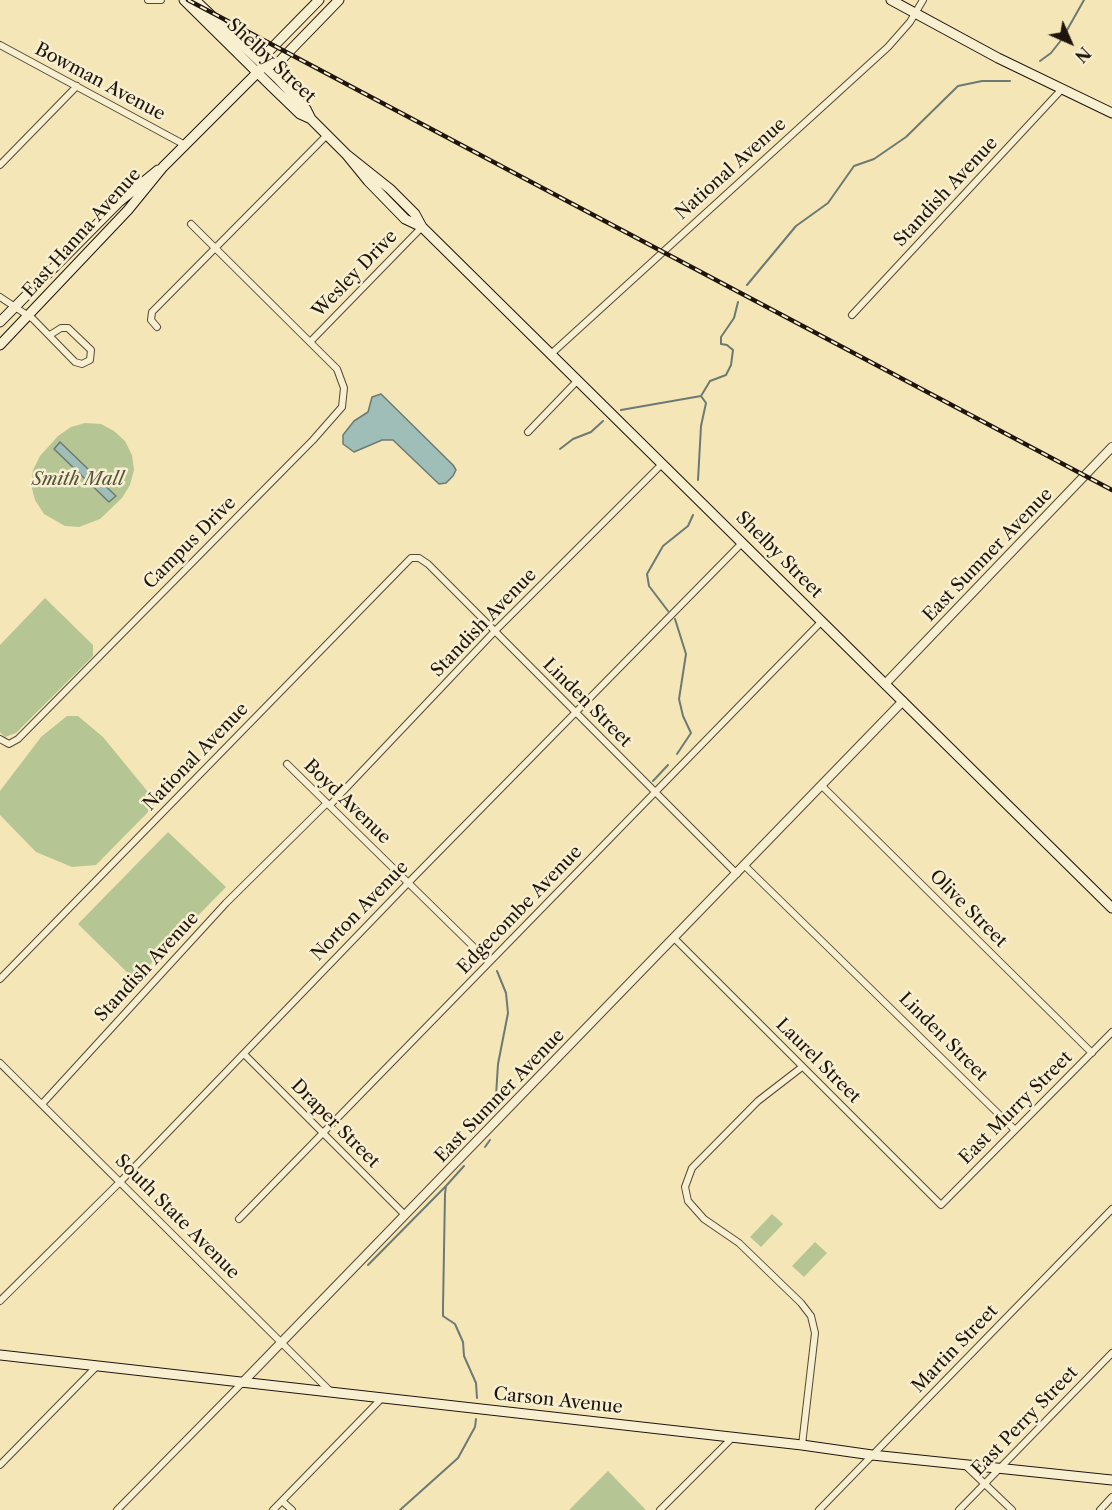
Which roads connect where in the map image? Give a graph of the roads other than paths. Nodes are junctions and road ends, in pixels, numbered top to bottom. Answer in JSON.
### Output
{"nodes":[{"id":1,"x":148,"y":0,"type":"edge"},
{"id":2,"x":161,"y":0,"type":"edge"},
{"id":3,"x":184,"y":0,"type":"edge"},
{"id":4,"x":195,"y":0,"type":"edge"},
{"id":5,"x":319,"y":0,"type":"edge"},
{"id":6,"x":339,"y":0,"type":"edge"},
{"id":7,"x":891,"y":0,"type":"edge"},
{"id":8,"x":923,"y":0,"type":"edge"},
{"id":9,"x":916,"y":13,"type":"junction"},
{"id":10,"x":0,"y":45,"type":"edge"},
{"id":11,"x":261,"y":69,"type":"junction"},
{"id":12,"x":77,"y":86,"type":"junction"},
{"id":13,"x":1062,"y":90,"type":"junction"},
{"id":14,"x":1112,"y":113,"type":"edge"},
{"id":15,"x":327,"y":135,"type":"junction"},
{"id":16,"x":185,"y":145,"type":"junction"},
{"id":17,"x":0,"y":165,"type":"edge"},
{"id":18,"x":163,"y":167,"type":"junction"},
{"id":19,"x":191,"y":224,"type":"dead end"},
{"id":20,"x":422,"y":227,"type":"junction"},
{"id":21,"x":215,"y":248,"type":"junction"},
{"id":22,"x":0,"y":297,"type":"edge"},
{"id":23,"x":22,"y":311,"type":"junction"},
{"id":24,"x":852,"y":315,"type":"dead end"},
{"id":25,"x":0,"y":322,"type":"edge"},
{"id":26,"x":157,"y":327,"type":"dead end"},
{"id":27,"x":50,"y":335,"type":"junction"},
{"id":28,"x":310,"y":342,"type":"junction"},
{"id":29,"x":0,"y":345,"type":"edge"},
{"id":30,"x":551,"y":354,"type":"junction"},
{"id":31,"x":578,"y":381,"type":"junction"},
{"id":32,"x":528,"y":432,"type":"dead end"},
{"id":33,"x":1112,"y":447,"type":"edge"},
{"id":34,"x":662,"y":464,"type":"junction"},
{"id":35,"x":742,"y":543,"type":"junction"},
{"id":36,"x":415,"y":557,"type":"joint"},
{"id":37,"x":822,"y":621,"type":"junction"},
{"id":38,"x":494,"y":632,"type":"junction"},
{"id":39,"x":885,"y":684,"type":"junction"},
{"id":40,"x":903,"y":701,"type":"junction"},
{"id":41,"x":575,"y":712,"type":"junction"},
{"id":42,"x":0,"y":739,"type":"edge"},
{"id":43,"x":287,"y":764,"type":"dead end"},
{"id":44,"x":822,"y":786,"type":"junction"},
{"id":45,"x":656,"y":793,"type":"junction"},
{"id":46,"x":328,"y":804,"type":"junction"},
{"id":47,"x":745,"y":866,"type":"junction"},
{"id":48,"x":737,"y":873,"type":"junction"},
{"id":49,"x":408,"y":883,"type":"junction"},
{"id":50,"x":1112,"y":908,"type":"edge"},
{"id":51,"x":675,"y":939,"type":"junction"},
{"id":52,"x":489,"y":962,"type":"junction"},
{"id":53,"x":0,"y":979,"type":"edge"},
{"id":54,"x":1112,"y":1032,"type":"edge"},
{"id":55,"x":1092,"y":1053,"type":"junction"},
{"id":56,"x":244,"y":1054,"type":"junction"},
{"id":57,"x":0,"y":1063,"type":"edge"},
{"id":58,"x":802,"y":1067,"type":"junction"},
{"id":59,"x":42,"y":1104,"type":"junction"},
{"id":60,"x":1015,"y":1130,"type":"junction"},
{"id":61,"x":323,"y":1134,"type":"junction"},
{"id":62,"x":121,"y":1181,"type":"junction"},
{"id":63,"x":941,"y":1205,"type":"joint"},
{"id":64,"x":1112,"y":1209,"type":"edge"},
{"id":65,"x":405,"y":1215,"type":"junction"},
{"id":66,"x":239,"y":1219,"type":"dead end"},
{"id":67,"x":0,"y":1301,"type":"edge"},
{"id":68,"x":281,"y":1342,"type":"junction"},
{"id":69,"x":1112,"y":1353,"type":"edge"},
{"id":70,"x":0,"y":1354,"type":"edge"},
{"id":71,"x":97,"y":1366,"type":"junction"},
{"id":72,"x":242,"y":1383,"type":"junction"},
{"id":73,"x":332,"y":1392,"type":"junction"},
{"id":74,"x":382,"y":1398,"type":"junction"},
{"id":75,"x":733,"y":1437,"type":"junction"},
{"id":76,"x":802,"y":1445,"type":"junction"},
{"id":77,"x":872,"y":1455,"type":"junction"},
{"id":78,"x":965,"y":1465,"type":"junction"},
{"id":79,"x":0,"y":1466,"type":"edge"},
{"id":80,"x":998,"y":1469,"type":"junction"},
{"id":81,"x":1112,"y":1480,"type":"edge"},
{"id":82,"x":984,"y":1484,"type":"junction"},
{"id":83,"x":1112,"y":1497,"type":"edge"},
{"id":84,"x":282,"y":1501,"type":"junction"},
{"id":85,"x":117,"y":1510,"type":"edge"},
{"id":86,"x":273,"y":1510,"type":"edge"},
{"id":87,"x":292,"y":1510,"type":"edge"},
{"id":88,"x":660,"y":1510,"type":"edge"},
{"id":89,"x":819,"y":1510,"type":"edge"},
{"id":90,"x":959,"y":1510,"type":"edge"},
{"id":91,"x":1012,"y":1510,"type":"edge"},
{"id":92,"x":1100,"y":1510,"type":"edge"}],
"edges":[{"from":1,"to":2,"type":"street"},
{"from":3,"to":11,"type":"main road","name":"Shelby Street"},
{"from":4,"to":11,"type":"main road","name":"Shelby Street"},
{"from":5,"to":11,"type":"main road","name":"East Hanna Avenue"},
{"from":6,"to":11,"type":"main road","name":"East Hanna Avenue"},
{"from":7,"to":9,"type":"main road"},
{"from":8,"to":9,"type":"street","name":"National Avenue"},
{"from":9,"to":13,"type":"main road"},
{"from":9,"to":30,"type":"street","name":"National Avenue"},
{"from":10,"to":12,"type":"street","name":"Bowman Avenue"},
{"from":11,"to":15,"type":"main road","name":"Shelby Street"},
{"from":11,"to":16,"type":"main road","name":"East Hanna Avenue"},
{"from":12,"to":16,"type":"street","name":"Bowman Avenue"},
{"from":12,"to":17,"type":"street"},
{"from":13,"to":14,"type":"main road"},
{"from":13,"to":24,"type":"street","name":"Standish Avenue"},
{"from":15,"to":20,"type":"main road","name":"Shelby Street"},
{"from":15,"to":21,"type":"street"},
{"from":16,"to":18,"type":"main road","name":"East Hanna Avenue"},
{"from":18,"to":23,"type":"main road","name":"East Hanna Avenue"},
{"from":18,"to":23,"type":"main road","name":"East Hanna Avenue"},
{"from":19,"to":21,"type":"street"},
{"from":20,"to":28,"type":"street","name":"Wesley Drive"},
{"from":20,"to":30,"type":"main road","name":"Shelby Street"},
{"from":21,"to":26,"type":"street"},
{"from":21,"to":28,"type":"street"},
{"from":22,"to":23,"type":"street"},
{"from":23,"to":25,"type":"main road","name":"East Hanna Avenue"},
{"from":23,"to":27,"type":"street"},
{"from":23,"to":29,"type":"main road","name":"East Hanna Avenue"},
{"from":27,"to":27,"type":"street"},
{"from":28,"to":42,"type":"street","name":"Campus Drive"},
{"from":30,"to":31,"type":"main road","name":"Shelby Street"},
{"from":31,"to":32,"type":"street"},
{"from":31,"to":34,"type":"main road","name":"Shelby Street"},
{"from":33,"to":39,"type":"street","name":"East Sumner Avenue"},
{"from":34,"to":35,"type":"main road","name":"Shelby Street"},
{"from":34,"to":38,"type":"street","name":"Standish Avenue"},
{"from":35,"to":37,"type":"main road","name":"Shelby Street"},
{"from":35,"to":41,"type":"street","name":"Norton Avenue"},
{"from":36,"to":38,"type":"street","name":"Linden Street"},
{"from":36,"to":53,"type":"street","name":"National Avenue"},
{"from":37,"to":39,"type":"main road","name":"Shelby Street"},
{"from":37,"to":45,"type":"street","name":"Edgecombe Avenue"},
{"from":38,"to":41,"type":"street","name":"Linden Street"},
{"from":38,"to":46,"type":"street","name":"Standish Avenue"},
{"from":39,"to":40,"type":"main road","name":"Shelby Street"},
{"from":40,"to":44,"type":"street","name":"East Sumner Avenue"},
{"from":40,"to":50,"type":"main road","name":"Shelby Street"},
{"from":41,"to":45,"type":"street","name":"Linden Street"},
{"from":41,"to":49,"type":"street","name":"Norton Avenue"},
{"from":43,"to":46,"type":"street","name":"Boyd Avenue"},
{"from":44,"to":47,"type":"street","name":"East Sumner Avenue"},
{"from":44,"to":55,"type":"street","name":"Olive Street"},
{"from":45,"to":48,"type":"street","name":"Linden Street"},
{"from":45,"to":52,"type":"street","name":"Edgecombe Avenue"},
{"from":46,"to":49,"type":"street","name":"Boyd Avenue"},
{"from":46,"to":59,"type":"street","name":"Standish Avenue"},
{"from":47,"to":48,"type":"street","name":"East Sumner Avenue"},
{"from":47,"to":60,"type":"street","name":"Linden Street"},
{"from":48,"to":51,"type":"street","name":"East Sumner Avenue"},
{"from":49,"to":52,"type":"street","name":"Boyd Avenue"},
{"from":49,"to":56,"type":"street","name":"Norton Avenue"},
{"from":51,"to":58,"type":"street","name":"Laurel Street"},
{"from":51,"to":65,"type":"street","name":"East Sumner Avenue"},
{"from":52,"to":61,"type":"street","name":"Edgecombe Avenue"},
{"from":54,"to":55,"type":"street","name":"East Murry Street"},
{"from":55,"to":60,"type":"street","name":"East Murry Street"},
{"from":56,"to":61,"type":"street","name":"Draper Street"},
{"from":56,"to":62,"type":"street","name":"Norton Avenue"},
{"from":57,"to":59,"type":"street","name":"South State Avenue"},
{"from":58,"to":63,"type":"street","name":"Laurel Street"},
{"from":58,"to":76,"type":"street"},
{"from":59,"to":62,"type":"street","name":"South State Avenue"},
{"from":60,"to":63,"type":"street","name":"East Murry Street"},
{"from":61,"to":65,"type":"street","name":"Draper Street"},
{"from":61,"to":66,"type":"street","name":"Edgecombe Avenue"},
{"from":62,"to":67,"type":"street","name":"Norton Avenue"},
{"from":62,"to":68,"type":"street","name":"South State Avenue"},
{"from":64,"to":77,"type":"street","name":"Martin Street"},
{"from":65,"to":68,"type":"street","name":"East Sumner Avenue"},
{"from":68,"to":72,"type":"street","name":"East Sumner Avenue"},
{"from":68,"to":73,"type":"street","name":"South State Avenue"},
{"from":69,"to":80,"type":"street","name":"East Perry Street"},
{"from":70,"to":71,"type":"main road","name":"Carson Avenue"},
{"from":71,"to":72,"type":"main road","name":"Carson Avenue"},
{"from":71,"to":79,"type":"street"},
{"from":72,"to":73,"type":"main road","name":"Carson Avenue"},
{"from":72,"to":85,"type":"street","name":"East Sumner Avenue"},
{"from":73,"to":74,"type":"main road","name":"Carson Avenue"},
{"from":74,"to":75,"type":"main road","name":"Carson Avenue"},
{"from":74,"to":84,"type":"street"},
{"from":75,"to":76,"type":"main road","name":"Carson Avenue"},
{"from":75,"to":88,"type":"street"},
{"from":76,"to":77,"type":"main road","name":"Carson Avenue"},
{"from":77,"to":78,"type":"main road","name":"Carson Avenue"},
{"from":77,"to":89,"type":"street","name":"Martin Street"},
{"from":78,"to":80,"type":"main road","name":"Carson Avenue"},
{"from":78,"to":82,"type":"street"},
{"from":80,"to":81,"type":"main road","name":"Carson Avenue"},
{"from":80,"to":82,"type":"street","name":"East Perry Street"},
{"from":82,"to":90,"type":"street","name":"East Perry Street"},
{"from":82,"to":91,"type":"street"},
{"from":83,"to":92,"type":"street"},
{"from":84,"to":86,"type":"street"},
{"from":84,"to":87,"type":"street"}]}
